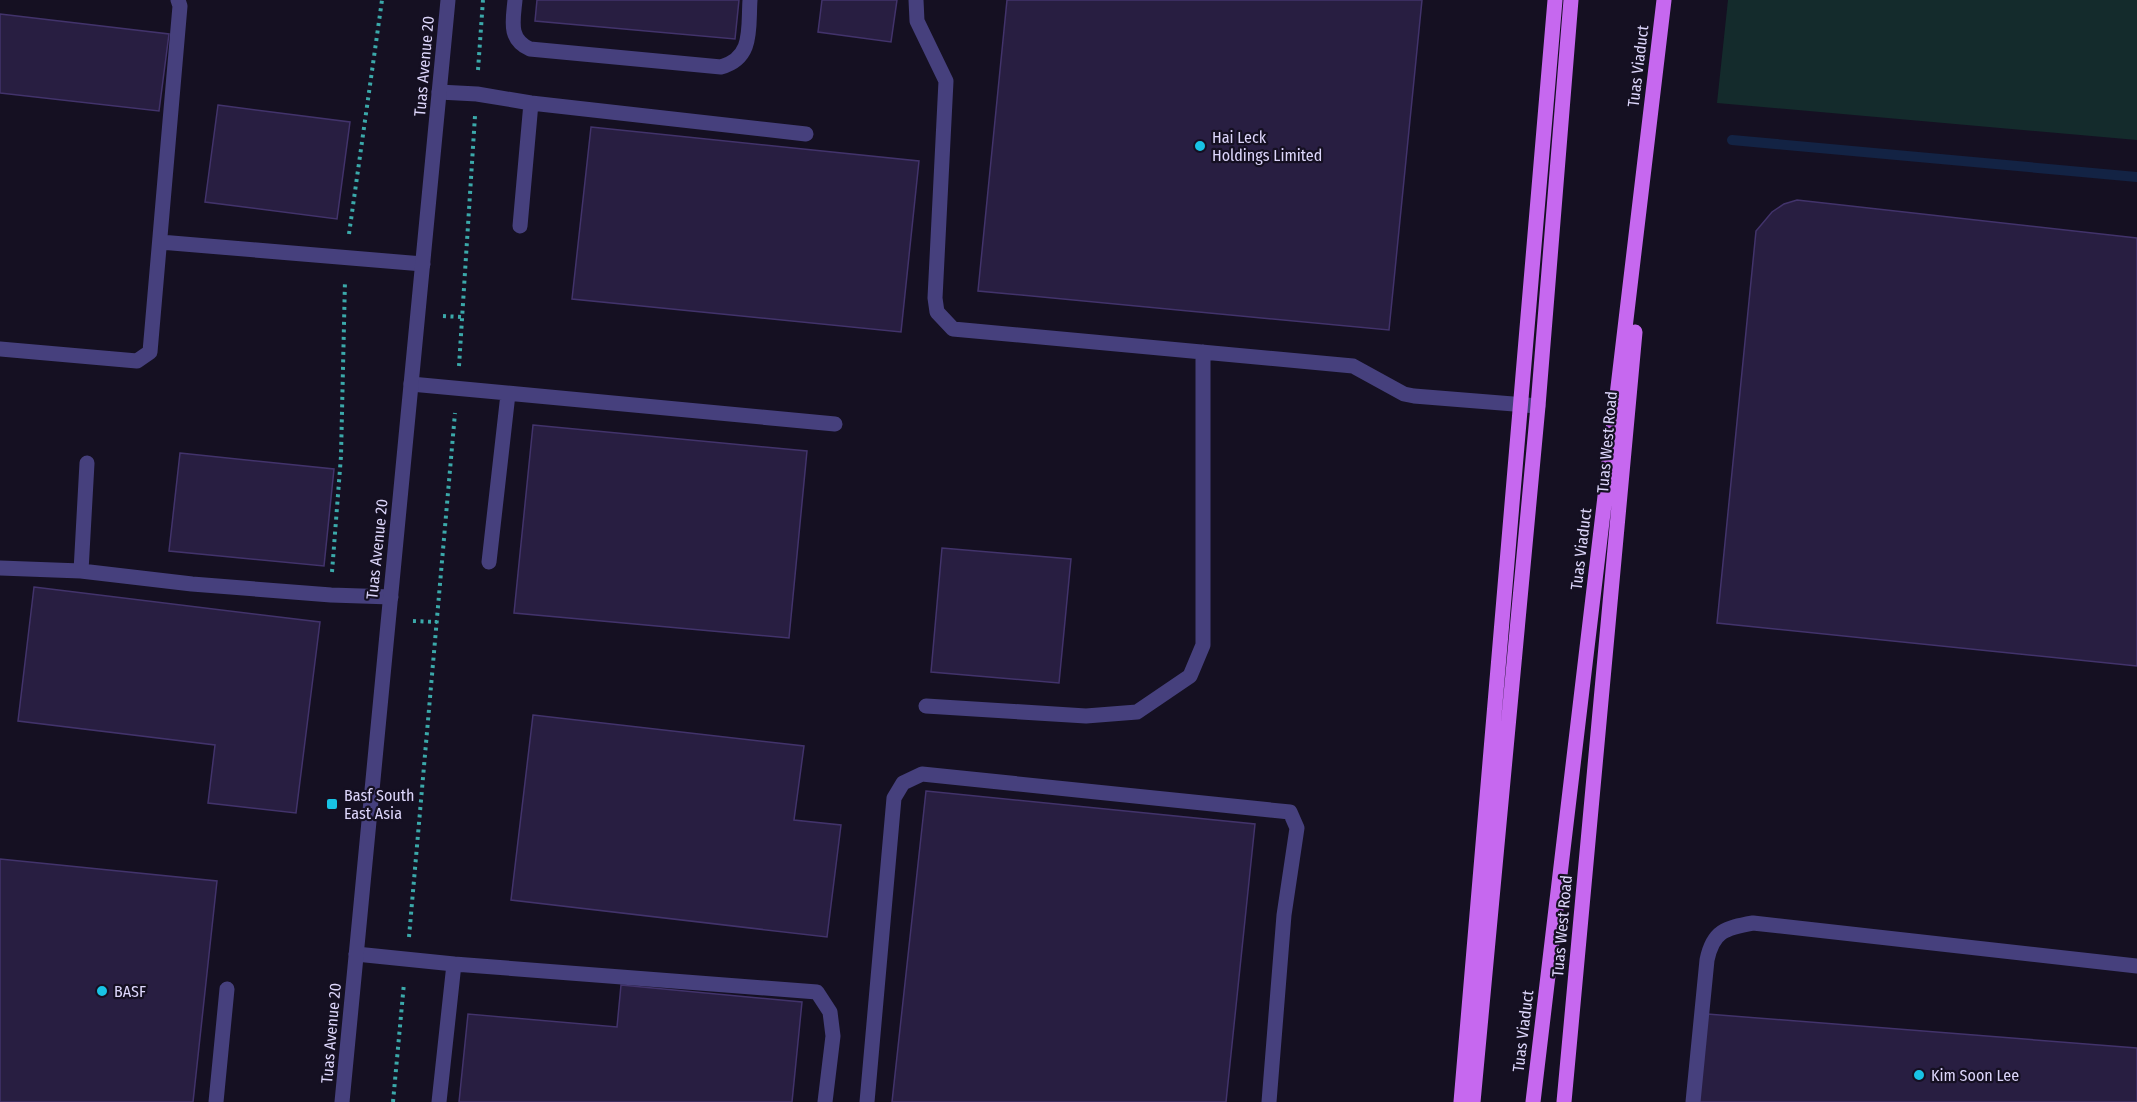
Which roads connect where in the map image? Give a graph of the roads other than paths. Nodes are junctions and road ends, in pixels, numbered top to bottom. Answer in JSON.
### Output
{"nodes":[{"id":1,"x":178,"y":0,"type":"edge"},
{"id":2,"x":448,"y":0,"type":"edge"},
{"id":3,"x":515,"y":0,"type":"edge"},
{"id":4,"x":750,"y":0,"type":"edge"},
{"id":5,"x":916,"y":0,"type":"edge"},
{"id":6,"x":1555,"y":0,"type":"edge"},
{"id":7,"x":1571,"y":0,"type":"edge"},
{"id":8,"x":1665,"y":0,"type":"edge"},
{"id":9,"x":439,"y":92,"type":"junction"},
{"id":10,"x":531,"y":103,"type":"junction"},
{"id":11,"x":806,"y":134,"type":"dead end"},
{"id":12,"x":520,"y":226,"type":"dead end"},
{"id":13,"x":160,"y":242,"type":"junction"},
{"id":14,"x":423,"y":264,"type":"junction"},
{"id":15,"x":0,"y":349,"type":"edge"},
{"id":16,"x":1203,"y":352,"type":"junction"},
{"id":17,"x":411,"y":384,"type":"junction"},
{"id":18,"x":508,"y":394,"type":"junction"},
{"id":19,"x":1538,"y":406,"type":"junction"},
{"id":20,"x":835,"y":424,"type":"dead end"},
{"id":21,"x":87,"y":464,"type":"dead end"},
{"id":22,"x":489,"y":562,"type":"dead end"},
{"id":23,"x":0,"y":568,"type":"edge"},
{"id":24,"x":81,"y":571,"type":"junction"},
{"id":25,"x":391,"y":597,"type":"junction"},
{"id":26,"x":926,"y":706,"type":"dead end"},
{"id":27,"x":357,"y":954,"type":"junction"},
{"id":28,"x":454,"y":963,"type":"junction"},
{"id":29,"x":2137,"y":966,"type":"edge"},
{"id":30,"x":227,"y":989,"type":"dead end"},
{"id":31,"x":216,"y":1102,"type":"edge"},
{"id":32,"x":342,"y":1102,"type":"edge"},
{"id":33,"x":439,"y":1102,"type":"edge"},
{"id":34,"x":825,"y":1102,"type":"edge"},
{"id":35,"x":867,"y":1102,"type":"edge"},
{"id":36,"x":1269,"y":1102,"type":"edge"},
{"id":37,"x":1461,"y":1102,"type":"edge"},
{"id":38,"x":1473,"y":1102,"type":"edge"},
{"id":39,"x":1533,"y":1102,"type":"edge"},
{"id":40,"x":1564,"y":1102,"type":"edge"},
{"id":41,"x":1693,"y":1102,"type":"edge"}],
"edges":[{"from":1,"to":13,"type":"street"},
{"from":2,"to":9,"type":"street","name":"Tuas Avenue 20"},
{"from":3,"to":4,"type":"street"},
{"from":5,"to":16,"type":"street"},
{"from":6,"to":37,"type":"main road"},
{"from":7,"to":19,"type":"main road"},
{"from":8,"to":39,"type":"main road","name":"Tuas Viaduct"},
{"from":8,"to":40,"type":"main road","name":"Tuas West Road"},
{"from":9,"to":10,"type":"street"},
{"from":9,"to":14,"type":"street","name":"Tuas Avenue 20"},
{"from":10,"to":11,"type":"street"},
{"from":10,"to":12,"type":"street"},
{"from":13,"to":14,"type":"street"},
{"from":13,"to":15,"type":"street"},
{"from":14,"to":17,"type":"street","name":"Tuas Avenue 20"},
{"from":16,"to":19,"type":"street"},
{"from":16,"to":26,"type":"street"},
{"from":17,"to":18,"type":"street"},
{"from":17,"to":25,"type":"street","name":"Tuas Avenue 20"},
{"from":18,"to":20,"type":"street"},
{"from":18,"to":22,"type":"street"},
{"from":19,"to":38,"type":"main road"},
{"from":21,"to":24,"type":"street"},
{"from":23,"to":24,"type":"street"},
{"from":24,"to":25,"type":"street"},
{"from":25,"to":27,"type":"street","name":"Tuas Avenue 20"},
{"from":27,"to":28,"type":"street"},
{"from":27,"to":32,"type":"street","name":"Tuas Avenue 20"},
{"from":28,"to":33,"type":"street"},
{"from":28,"to":34,"type":"street"},
{"from":29,"to":41,"type":"street"},
{"from":30,"to":31,"type":"street"},
{"from":35,"to":36,"type":"street"}]}
